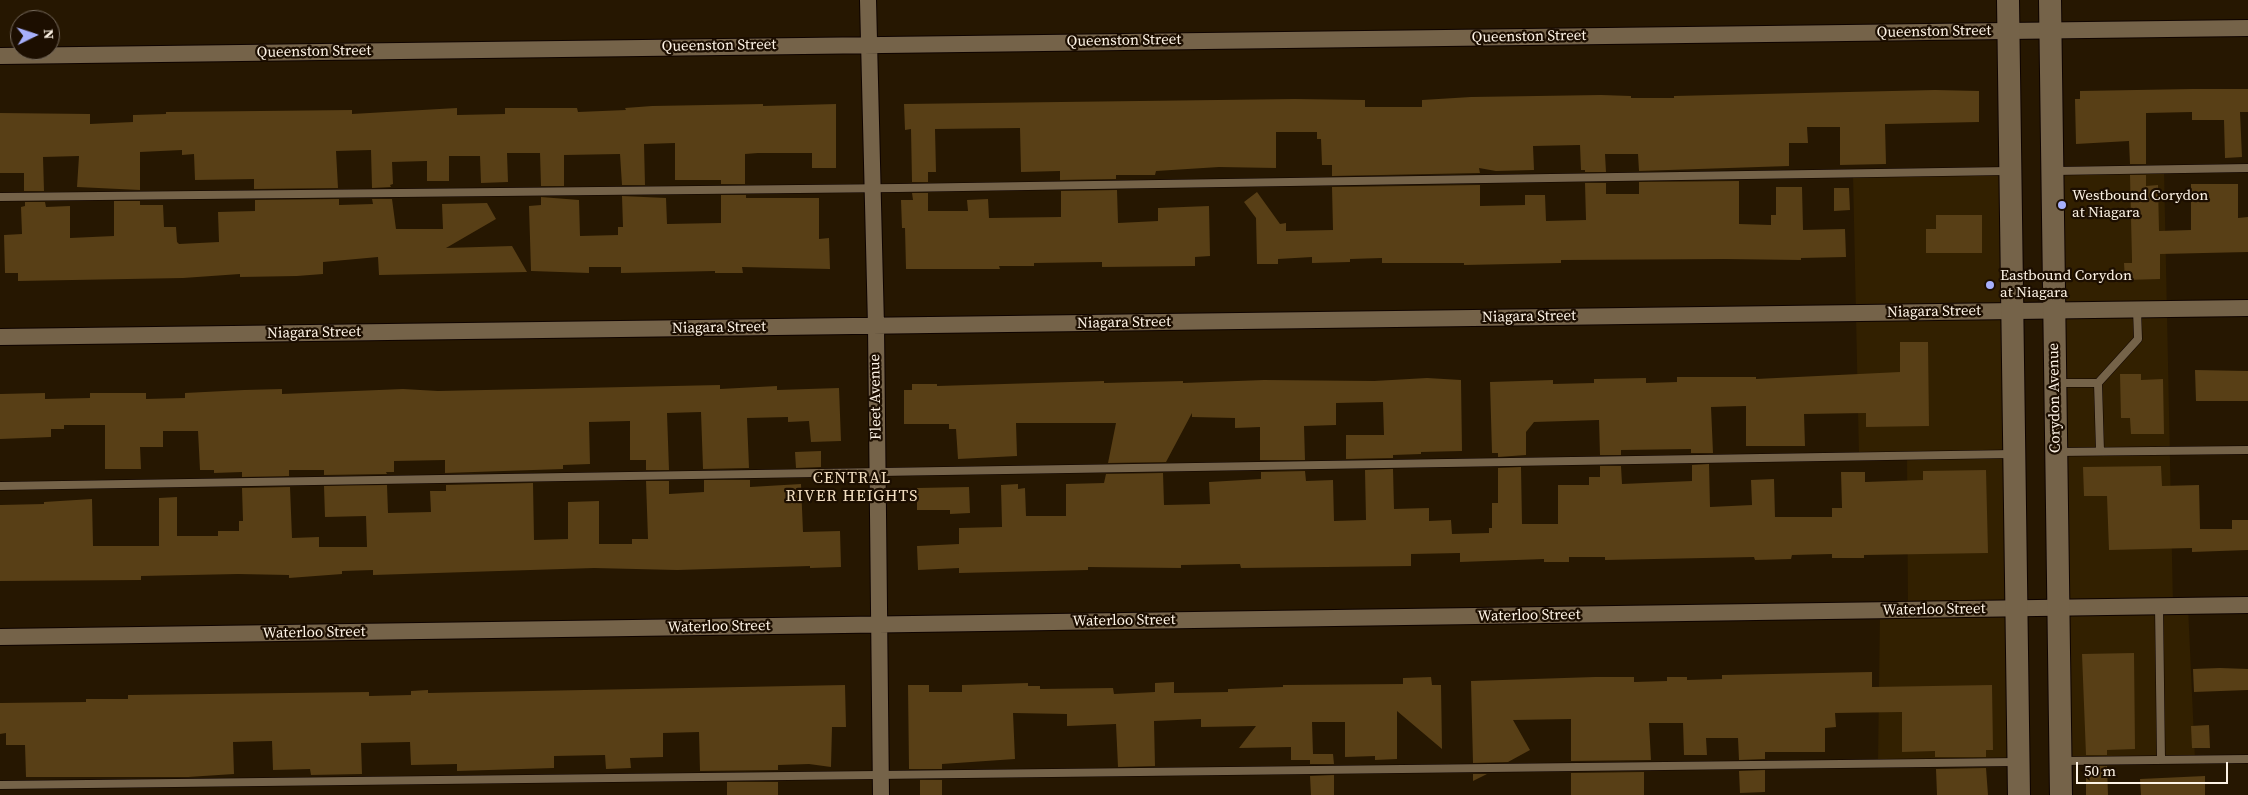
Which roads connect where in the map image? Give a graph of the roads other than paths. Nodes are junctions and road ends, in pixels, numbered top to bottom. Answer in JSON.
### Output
{"nodes":[{"id":1,"x":868,"y":0,"type":"edge"},
{"id":2,"x":2008,"y":0,"type":"edge"},
{"id":3,"x":2050,"y":0,"type":"edge"},
{"id":4,"x":2248,"y":28,"type":"edge"},
{"id":5,"x":2008,"y":32,"type":"junction"},
{"id":6,"x":2051,"y":32,"type":"junction"},
{"id":7,"x":869,"y":44,"type":"junction"},
{"id":8,"x":0,"y":56,"type":"edge"},
{"id":9,"x":2248,"y":168,"type":"edge"},
{"id":10,"x":2010,"y":171,"type":"junction"},
{"id":11,"x":2052,"y":171,"type":"junction"},
{"id":12,"x":872,"y":189,"type":"junction"},
{"id":13,"x":0,"y":197,"type":"edge"},
{"id":14,"x":2248,"y":308,"type":"edge"},
{"id":15,"x":2137,"y":309,"type":"junction"},
{"id":16,"x":2012,"y":310,"type":"junction"},
{"id":17,"x":2054,"y":310,"type":"junction"},
{"id":18,"x":876,"y":326,"type":"junction"},
{"id":19,"x":0,"y":337,"type":"edge"},
{"id":20,"x":2055,"y":383,"type":"junction"},
{"id":21,"x":2098,"y":383,"type":"junction"},
{"id":22,"x":2248,"y":450,"type":"edge"},
{"id":23,"x":2100,"y":451,"type":"junction"},
{"id":24,"x":2056,"y":452,"type":"junction"},
{"id":25,"x":2014,"y":454,"type":"junction"},
{"id":26,"x":877,"y":471,"type":"junction"},
{"id":27,"x":0,"y":486,"type":"edge"},
{"id":28,"x":2248,"y":605,"type":"edge"},
{"id":29,"x":2159,"y":606,"type":"junction"},
{"id":30,"x":2057,"y":608,"type":"junction"},
{"id":31,"x":2015,"y":609,"type":"junction"},
{"id":32,"x":879,"y":625,"type":"junction"},
{"id":33,"x":0,"y":637,"type":"edge"},
{"id":34,"x":2248,"y":759,"type":"edge"},
{"id":35,"x":2161,"y":760,"type":"junction"},
{"id":36,"x":2018,"y":762,"type":"junction"},
{"id":37,"x":2061,"y":762,"type":"junction"},
{"id":38,"x":881,"y":774,"type":"junction"},
{"id":39,"x":0,"y":785,"type":"edge"},
{"id":40,"x":881,"y":795,"type":"edge"},
{"id":41,"x":2019,"y":795,"type":"edge"},
{"id":42,"x":2062,"y":795,"type":"edge"}],
"edges":[{"from":1,"to":7,"type":"street","name":"Fleet Avenue"},
{"from":2,"to":5,"type":"main road"},
{"from":3,"to":6,"type":"main road","name":"Corydon Avenue"},
{"from":4,"to":6,"type":"street","name":"Queenston Street"},
{"from":5,"to":6,"type":"street","name":"Queenston Street"},
{"from":5,"to":7,"type":"street","name":"Queenston Street"},
{"from":5,"to":10,"type":"main road"},
{"from":6,"to":11,"type":"main road","name":"Corydon Avenue"},
{"from":7,"to":8,"type":"street","name":"Queenston Street"},
{"from":7,"to":12,"type":"street","name":"Fleet Avenue"},
{"from":9,"to":11,"type":"lane"},
{"from":10,"to":12,"type":"lane"},
{"from":10,"to":16,"type":"main road"},
{"from":11,"to":17,"type":"main road","name":"Corydon Avenue"},
{"from":12,"to":13,"type":"lane"},
{"from":12,"to":18,"type":"street","name":"Fleet Avenue"},
{"from":14,"to":15,"type":"street","name":"Niagara Street"},
{"from":15,"to":17,"type":"street","name":"Niagara Street"},
{"from":15,"to":21,"type":"lane"},
{"from":16,"to":17,"type":"street","name":"Niagara Street"},
{"from":16,"to":18,"type":"street","name":"Niagara Street"},
{"from":16,"to":25,"type":"main road"},
{"from":17,"to":20,"type":"main road","name":"Corydon Avenue"},
{"from":18,"to":19,"type":"street","name":"Niagara Street"},
{"from":18,"to":26,"type":"street","name":"Fleet Avenue"},
{"from":20,"to":21,"type":"lane"},
{"from":20,"to":24,"type":"main road","name":"Corydon Avenue"},
{"from":21,"to":23,"type":"lane"},
{"from":22,"to":23,"type":"lane"},
{"from":23,"to":24,"type":"lane"},
{"from":24,"to":30,"type":"main road","name":"Corydon Avenue"},
{"from":25,"to":26,"type":"lane"},
{"from":25,"to":31,"type":"main road"},
{"from":26,"to":27,"type":"lane"},
{"from":26,"to":32,"type":"street","name":"Fleet Avenue"},
{"from":28,"to":29,"type":"street","name":"Waterloo Street"},
{"from":29,"to":30,"type":"street","name":"Waterloo Street"},
{"from":29,"to":35,"type":"lane"},
{"from":30,"to":31,"type":"street","name":"Waterloo Street"},
{"from":30,"to":37,"type":"main road","name":"Corydon Avenue"},
{"from":31,"to":32,"type":"street","name":"Waterloo Street"},
{"from":31,"to":36,"type":"main road"},
{"from":32,"to":33,"type":"street","name":"Waterloo Street"},
{"from":32,"to":38,"type":"street","name":"Fleet Avenue"},
{"from":34,"to":35,"type":"lane"},
{"from":35,"to":37,"type":"lane"},
{"from":36,"to":38,"type":"lane"},
{"from":36,"to":41,"type":"main road"},
{"from":37,"to":42,"type":"main road","name":"Corydon Avenue"},
{"from":38,"to":39,"type":"lane"},
{"from":38,"to":40,"type":"street","name":"Fleet Avenue"}]}
